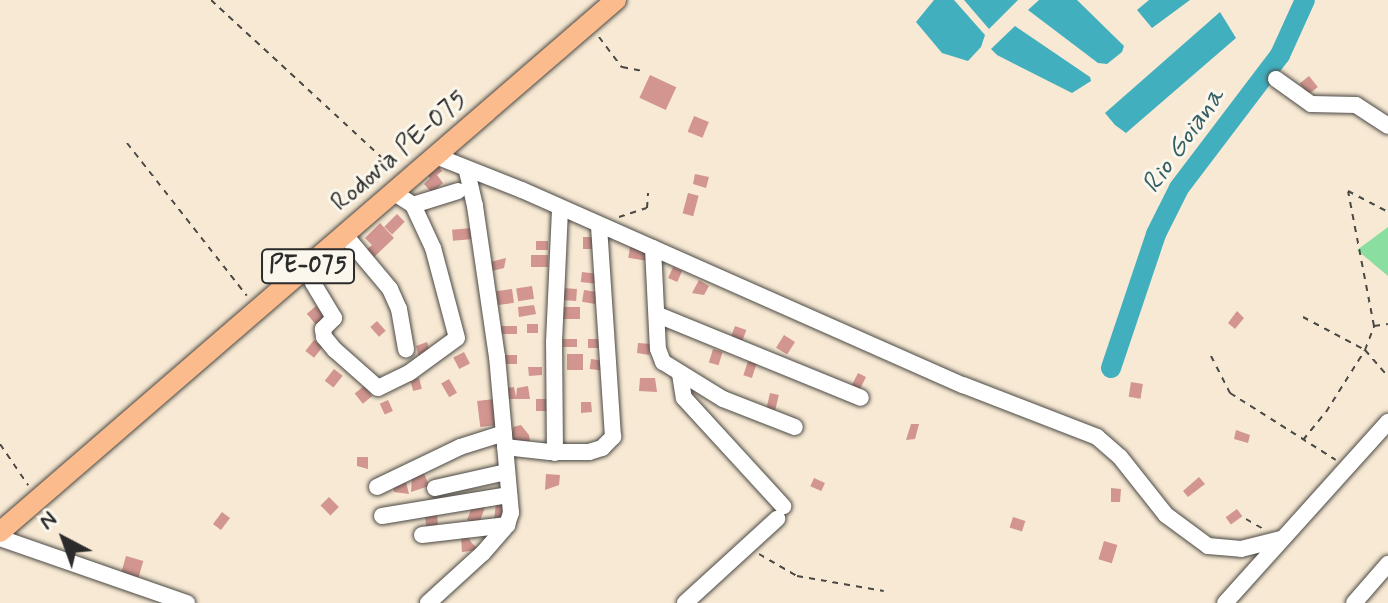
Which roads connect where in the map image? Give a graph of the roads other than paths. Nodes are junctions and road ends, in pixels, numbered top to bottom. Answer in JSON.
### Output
{"nodes":[{"id":1,"x":616,"y":0,"type":"edge"},
{"id":2,"x":1276,"y":79,"type":"dead end"},
{"id":3,"x":1388,"y":105,"type":"edge"},
{"id":4,"x":1371,"y":112,"type":"junction"},
{"id":5,"x":1388,"y":126,"type":"edge"},
{"id":6,"x":436,"y":156,"type":"junction"},
{"id":7,"x":467,"y":170,"type":"junction"},
{"id":8,"x":400,"y":186,"type":"junction"},
{"id":9,"x":458,"y":191,"type":"dead end"},
{"id":10,"x":413,"y":205,"type":"junction"},
{"id":11,"x":560,"y":208,"type":"junction"},
{"id":12,"x":599,"y":224,"type":"junction"},
{"id":13,"x":344,"y":234,"type":"junction"},
{"id":14,"x":653,"y":248,"type":"junction"},
{"id":15,"x":309,"y":265,"type":"junction"},
{"id":16,"x":658,"y":315,"type":"junction"},
{"id":17,"x":406,"y":349,"type":"dead end"},
{"id":18,"x":680,"y":374,"type":"junction"},
{"id":19,"x":861,"y":398,"type":"dead end"},
{"id":20,"x":1388,"y":422,"type":"edge"},
{"id":21,"x":795,"y":427,"type":"dead end"},
{"id":22,"x":504,"y":440,"type":"junction"},
{"id":23,"x":555,"y":453,"type":"junction"},
{"id":24,"x":506,"y":472,"type":"junction"},
{"id":25,"x":377,"y":487,"type":"dead end"},
{"id":26,"x":435,"y":488,"type":"dead end"},
{"id":27,"x":509,"y":495,"type":"junction"},
{"id":28,"x":382,"y":516,"type":"dead end"},
{"id":29,"x":507,"y":525,"type":"junction"},
{"id":30,"x":0,"y":532,"type":"edge"},
{"id":31,"x":422,"y":535,"type":"dead end"},
{"id":32,"x":0,"y":538,"type":"edge"},
{"id":33,"x":1281,"y":539,"type":"junction"},
{"id":34,"x":1388,"y":564,"type":"edge"},
{"id":35,"x":187,"y":603,"type":"edge"},
{"id":36,"x":428,"y":603,"type":"edge"},
{"id":37,"x":685,"y":603,"type":"edge"},
{"id":38,"x":1225,"y":603,"type":"edge"},
{"id":39,"x":1354,"y":603,"type":"edge"}],
"edges":[{"from":1,"to":6,"type":"main road","name":"Rodovia PE-075","number":"PE-075"},
{"from":2,"to":4,"type":"street"},
{"from":3,"to":4,"type":"street"},
{"from":4,"to":5,"type":"street"},
{"from":6,"to":7,"type":"street"},
{"from":6,"to":8,"type":"main road","name":"Rodovia PE-075","number":"PE-075"},
{"from":7,"to":11,"type":"street"},
{"from":7,"to":22,"type":"street"},
{"from":8,"to":10,"type":"street"},
{"from":8,"to":13,"type":"main road","name":"Rodovia PE-075","number":"PE-075"},
{"from":9,"to":10,"type":"street"},
{"from":10,"to":15,"type":"street"},
{"from":11,"to":12,"type":"street"},
{"from":11,"to":23,"type":"street"},
{"from":12,"to":14,"type":"street"},
{"from":12,"to":23,"type":"street"},
{"from":13,"to":15,"type":"main road","name":"Rodovia PE-075","number":"PE-075"},
{"from":13,"to":17,"type":"street"},
{"from":14,"to":16,"type":"street"},
{"from":14,"to":33,"type":"street"},
{"from":15,"to":30,"type":"main road","name":"Rodovia PE-075","number":"PE-075"},
{"from":16,"to":18,"type":"street"},
{"from":16,"to":19,"type":"street"},
{"from":18,"to":21,"type":"street"},
{"from":18,"to":37,"type":"street"},
{"from":20,"to":33,"type":"street"},
{"from":22,"to":23,"type":"street"},
{"from":22,"to":24,"type":"street"},
{"from":22,"to":25,"type":"street"},
{"from":24,"to":26,"type":"street"},
{"from":24,"to":27,"type":"street"},
{"from":27,"to":28,"type":"street"},
{"from":27,"to":29,"type":"street"},
{"from":29,"to":31,"type":"street"},
{"from":29,"to":36,"type":"street"},
{"from":32,"to":35,"type":"street"},
{"from":33,"to":38,"type":"street"},
{"from":34,"to":39,"type":"street"}]}
